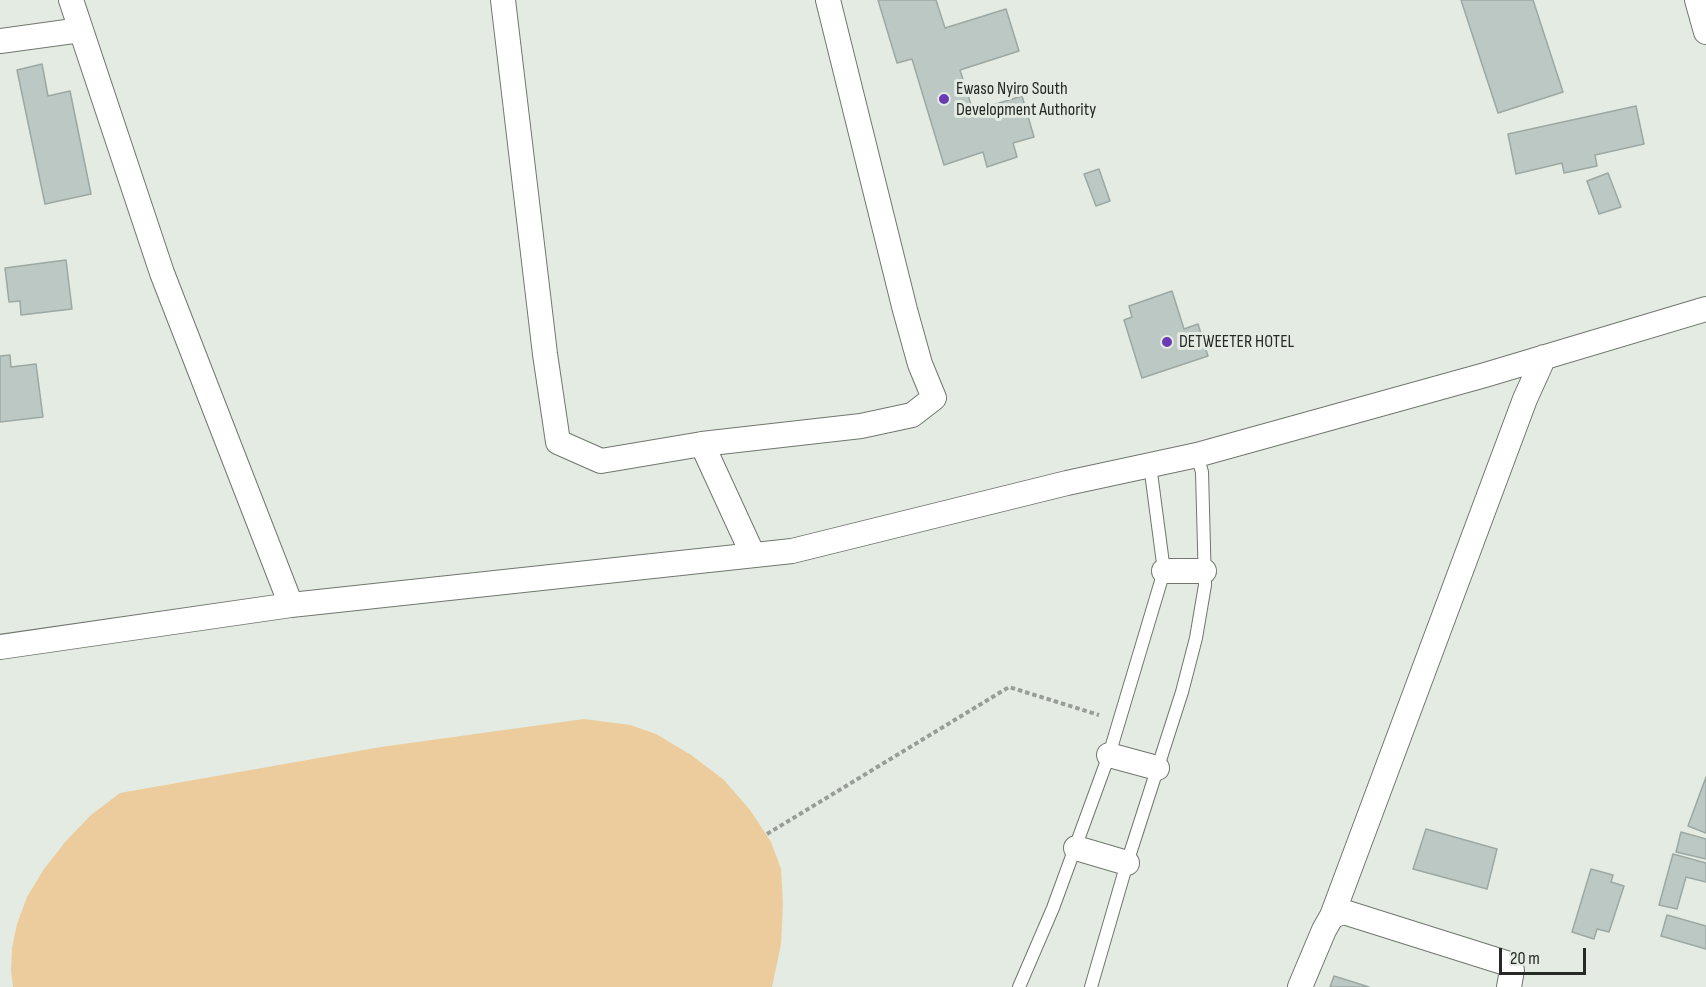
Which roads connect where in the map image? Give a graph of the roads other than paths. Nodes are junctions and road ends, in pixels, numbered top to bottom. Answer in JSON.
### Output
{"nodes":[{"id":1,"x":71,"y":0,"type":"edge"},
{"id":2,"x":503,"y":0,"type":"edge"},
{"id":3,"x":828,"y":0,"type":"edge"},
{"id":4,"x":1698,"y":0,"type":"edge"},
{"id":5,"x":81,"y":30,"type":"junction"},
{"id":6,"x":1706,"y":32,"type":"edge"},
{"id":7,"x":0,"y":41,"type":"edge"},
{"id":8,"x":1706,"y":309,"type":"edge"},
{"id":9,"x":1544,"y":357,"type":"junction"},
{"id":10,"x":702,"y":444,"type":"junction"},
{"id":11,"x":1197,"y":455,"type":"junction"},
{"id":12,"x":1150,"y":465,"type":"junction"},
{"id":13,"x":753,"y":555,"type":"junction"},
{"id":14,"x":1164,"y":571,"type":"junction"},
{"id":15,"x":1204,"y":572,"type":"junction"},
{"id":16,"x":291,"y":605,"type":"junction"},
{"id":17,"x":0,"y":647,"type":"edge"},
{"id":18,"x":1109,"y":755,"type":"junction"},
{"id":19,"x":1157,"y":768,"type":"junction"},
{"id":20,"x":1076,"y":848,"type":"junction"},
{"id":21,"x":1127,"y":863,"type":"junction"},
{"id":22,"x":1332,"y":916,"type":"junction"},
{"id":23,"x":1019,"y":987,"type":"edge"},
{"id":24,"x":1091,"y":987,"type":"edge"},
{"id":25,"x":1300,"y":987,"type":"edge"},
{"id":26,"x":1509,"y":987,"type":"edge"}],
"edges":[{"from":1,"to":5,"type":"street"},
{"from":2,"to":10,"type":"street"},
{"from":3,"to":10,"type":"street"},
{"from":4,"to":6,"type":"street"},
{"from":5,"to":7,"type":"street"},
{"from":5,"to":16,"type":"street"},
{"from":8,"to":9,"type":"street"},
{"from":9,"to":11,"type":"street"},
{"from":9,"to":22,"type":"street"},
{"from":10,"to":13,"type":"street"},
{"from":11,"to":12,"type":"street"},
{"from":11,"to":15,"type":"lane"},
{"from":12,"to":13,"type":"street"},
{"from":12,"to":14,"type":"lane"},
{"from":13,"to":16,"type":"street"},
{"from":14,"to":15,"type":"street"},
{"from":14,"to":18,"type":"lane"},
{"from":15,"to":19,"type":"lane"},
{"from":16,"to":17,"type":"street"},
{"from":18,"to":19,"type":"street"},
{"from":18,"to":20,"type":"lane"},
{"from":19,"to":21,"type":"lane"},
{"from":20,"to":21,"type":"street"},
{"from":20,"to":23,"type":"lane"},
{"from":21,"to":24,"type":"lane"},
{"from":22,"to":25,"type":"street"},
{"from":22,"to":26,"type":"street"}]}
